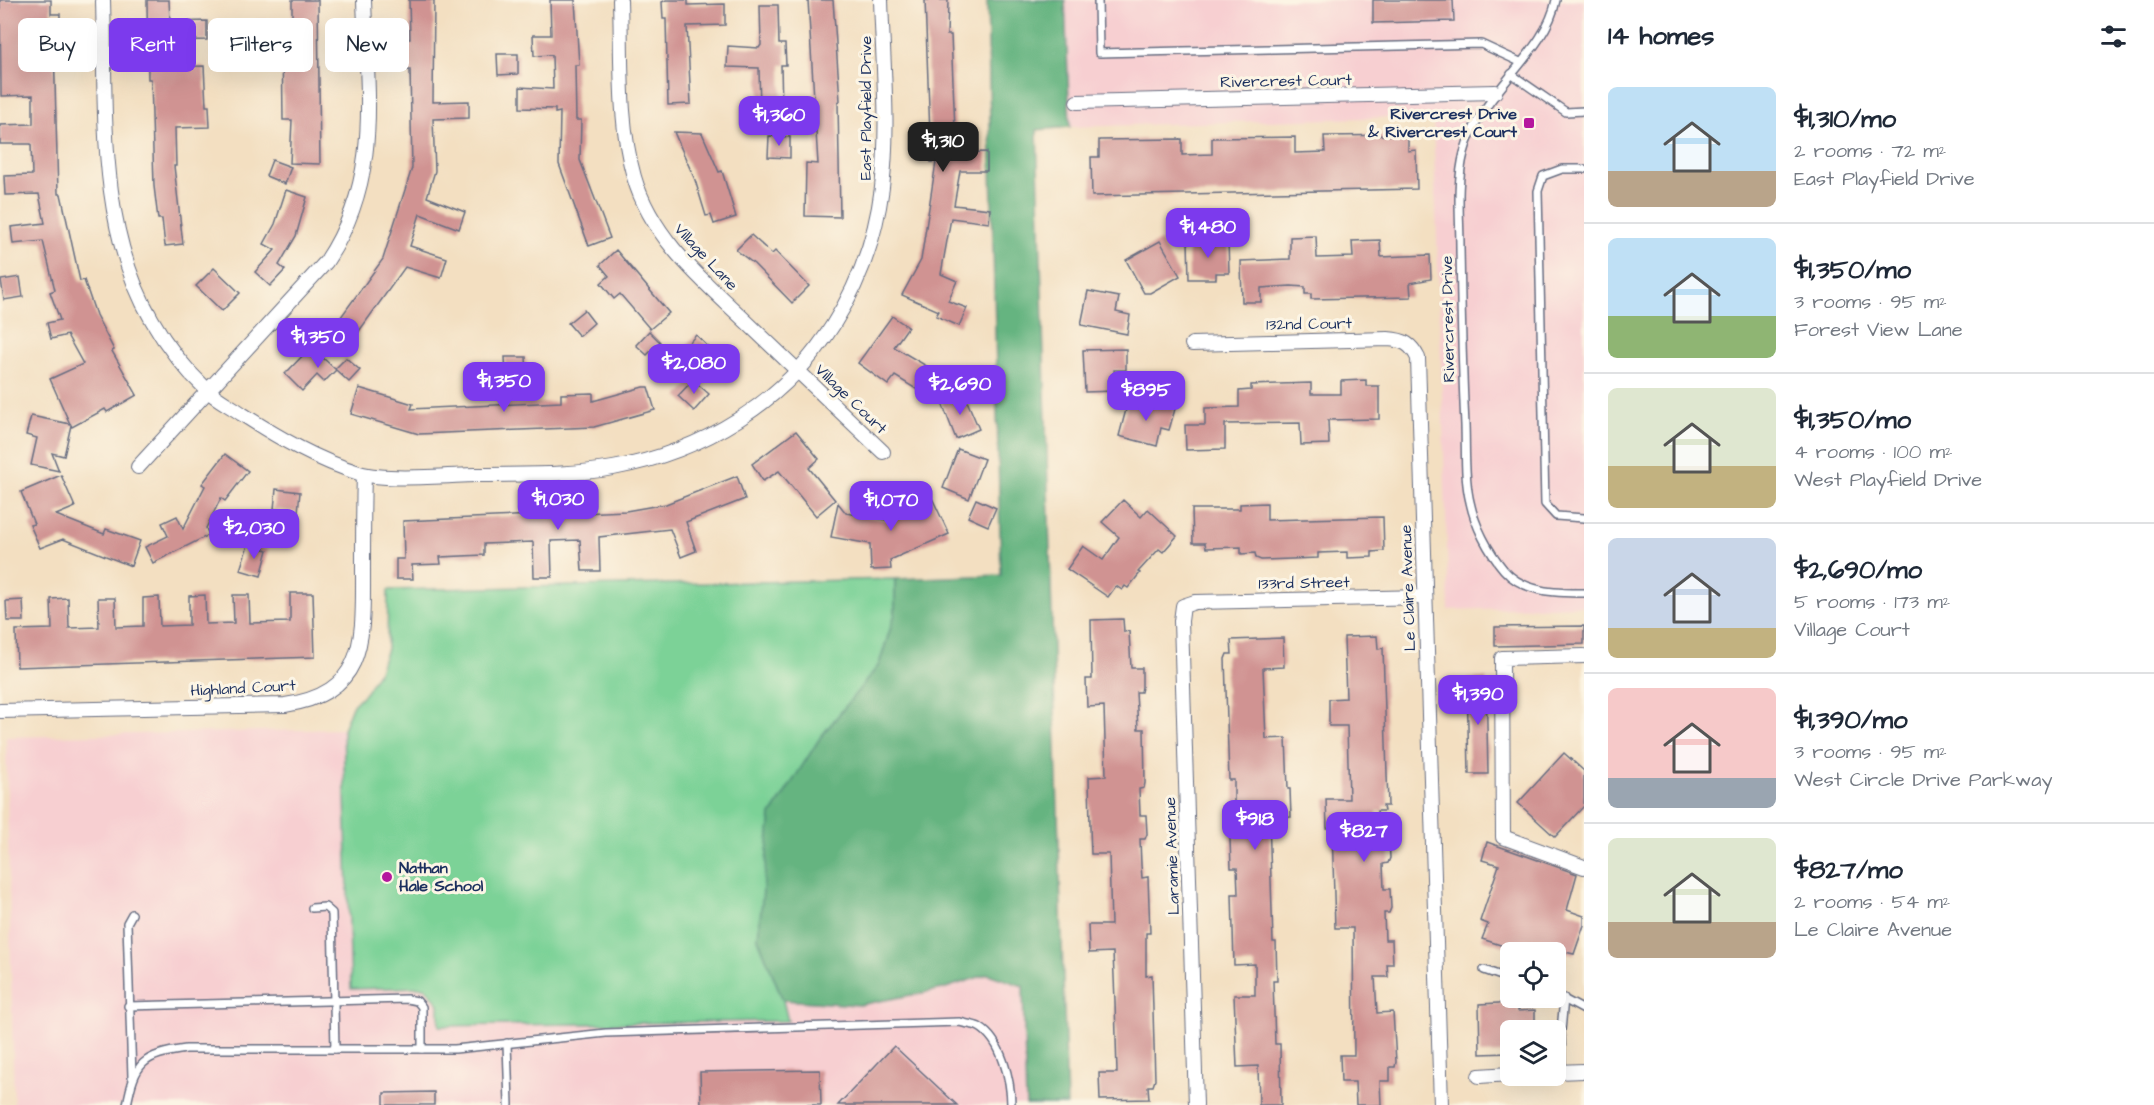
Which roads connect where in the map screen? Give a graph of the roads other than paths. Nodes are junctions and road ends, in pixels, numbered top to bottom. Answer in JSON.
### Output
{"nodes":[{"id":1,"x":103,"y":0,"type":"edge"},
{"id":2,"x":364,"y":0,"type":"edge"},
{"id":3,"x":620,"y":0,"type":"edge"},
{"id":4,"x":881,"y":0,"type":"edge"},
{"id":5,"x":1098,"y":0,"type":"edge"},
{"id":6,"x":1556,"y":0,"type":"edge"},
{"id":7,"x":1520,"y":62,"type":"junction"},
{"id":8,"x":1511,"y":74,"type":"junction"},
{"id":9,"x":1495,"y":92,"type":"junction"},
{"id":10,"x":1077,"y":102,"type":"dead end"},
{"id":11,"x":1584,"y":111,"type":"edge"},
{"id":12,"x":1584,"y":168,"type":"edge"},
{"id":13,"x":1192,"y":344,"type":"dead end"},
{"id":14,"x":1418,"y":358,"type":"joint"},
{"id":15,"x":797,"y":370,"type":"junction"},
{"id":16,"x":208,"y":391,"type":"junction"},
{"id":17,"x":883,"y":452,"type":"dead end"},
{"id":18,"x":138,"y":467,"type":"dead end"},
{"id":19,"x":364,"y":474,"type":"junction"},
{"id":20,"x":1584,"y":518,"type":"edge"},
{"id":21,"x":1584,"y":593,"type":"edge"},
{"id":22,"x":1425,"y":597,"type":"junction"},
{"id":23,"x":1184,"y":606,"type":"joint"},
{"id":24,"x":1584,"y":656,"type":"edge"},
{"id":25,"x":0,"y":711,"type":"edge"},
{"id":26,"x":1584,"y":867,"type":"edge"},
{"id":27,"x":312,"y":908,"type":"dead end"},
{"id":28,"x":132,"y":914,"type":"dead end"},
{"id":29,"x":1484,"y":970,"type":"dead end"},
{"id":30,"x":1500,"y":976,"type":"edge"},
{"id":31,"x":1566,"y":999,"type":"edge"},
{"id":32,"x":334,"y":1001,"type":"junction"},
{"id":33,"x":128,"y":1006,"type":"junction"},
{"id":34,"x":1584,"y":1010,"type":"edge"},
{"id":35,"x":507,"y":1043,"type":"junction"},
{"id":36,"x":335,"y":1049,"type":"junction"},
{"id":37,"x":422,"y":1049,"type":"junction"},
{"id":38,"x":1584,"y":1071,"type":"edge"},
{"id":39,"x":1566,"y":1072,"type":"edge"},
{"id":40,"x":1500,"y":1075,"type":"edge"},
{"id":41,"x":1479,"y":1076,"type":"dead end"},
{"id":42,"x":132,"y":1077,"type":"junction"},
{"id":43,"x":127,"y":1105,"type":"edge"},
{"id":44,"x":508,"y":1105,"type":"edge"},
{"id":45,"x":1011,"y":1105,"type":"edge"},
{"id":46,"x":1197,"y":1105,"type":"edge"},
{"id":47,"x":1441,"y":1105,"type":"edge"}],
"edges":[{"from":1,"to":16,"type":"street","name":"East Playfield Drive"},
{"from":2,"to":16,"type":"street"},
{"from":3,"to":15,"type":"street","name":"Village Lane"},
{"from":4,"to":15,"type":"street","name":"East Playfield Drive"},
{"from":5,"to":7,"type":"lane"},
{"from":6,"to":7,"type":"lane","name":"Rivercrest Drive"},
{"from":7,"to":8,"type":"lane","name":"Rivercrest Drive"},
{"from":8,"to":9,"type":"lane","name":"Rivercrest Drive"},
{"from":8,"to":11,"type":"lane"},
{"from":9,"to":10,"type":"street","name":"Rivercrest Court"},
{"from":9,"to":21,"type":"lane","name":"Rivercrest Drive"},
{"from":12,"to":20,"type":"lane"},
{"from":13,"to":14,"type":"street","name":"132nd Court"},
{"from":14,"to":22,"type":"street","name":"Le Claire Avenue"},
{"from":15,"to":17,"type":"street","name":"Village Court"},
{"from":15,"to":19,"type":"street","name":"East Playfield Drive"},
{"from":16,"to":18,"type":"street"},
{"from":16,"to":19,"type":"street","name":"East Playfield Drive"},
{"from":19,"to":25,"type":"street","name":"Highland Court"},
{"from":22,"to":23,"type":"street","name":"133rd Street"},
{"from":22,"to":47,"type":"street","name":"Le Claire Avenue"},
{"from":23,"to":46,"type":"street","name":"Laramie Avenue"},
{"from":24,"to":26,"type":"street"},
{"from":27,"to":32,"type":"lane"},
{"from":28,"to":33,"type":"lane"},
{"from":29,"to":30,"type":"lane"},
{"from":31,"to":34,"type":"lane"},
{"from":32,"to":33,"type":"lane"},
{"from":32,"to":36,"type":"lane"},
{"from":32,"to":37,"type":"lane"},
{"from":33,"to":42,"type":"lane"},
{"from":35,"to":37,"type":"lane"},
{"from":35,"to":44,"type":"lane"},
{"from":35,"to":45,"type":"lane"},
{"from":36,"to":37,"type":"lane"},
{"from":36,"to":42,"type":"lane"},
{"from":38,"to":39,"type":"street"},
{"from":40,"to":41,"type":"street"},
{"from":42,"to":43,"type":"lane"}]}
